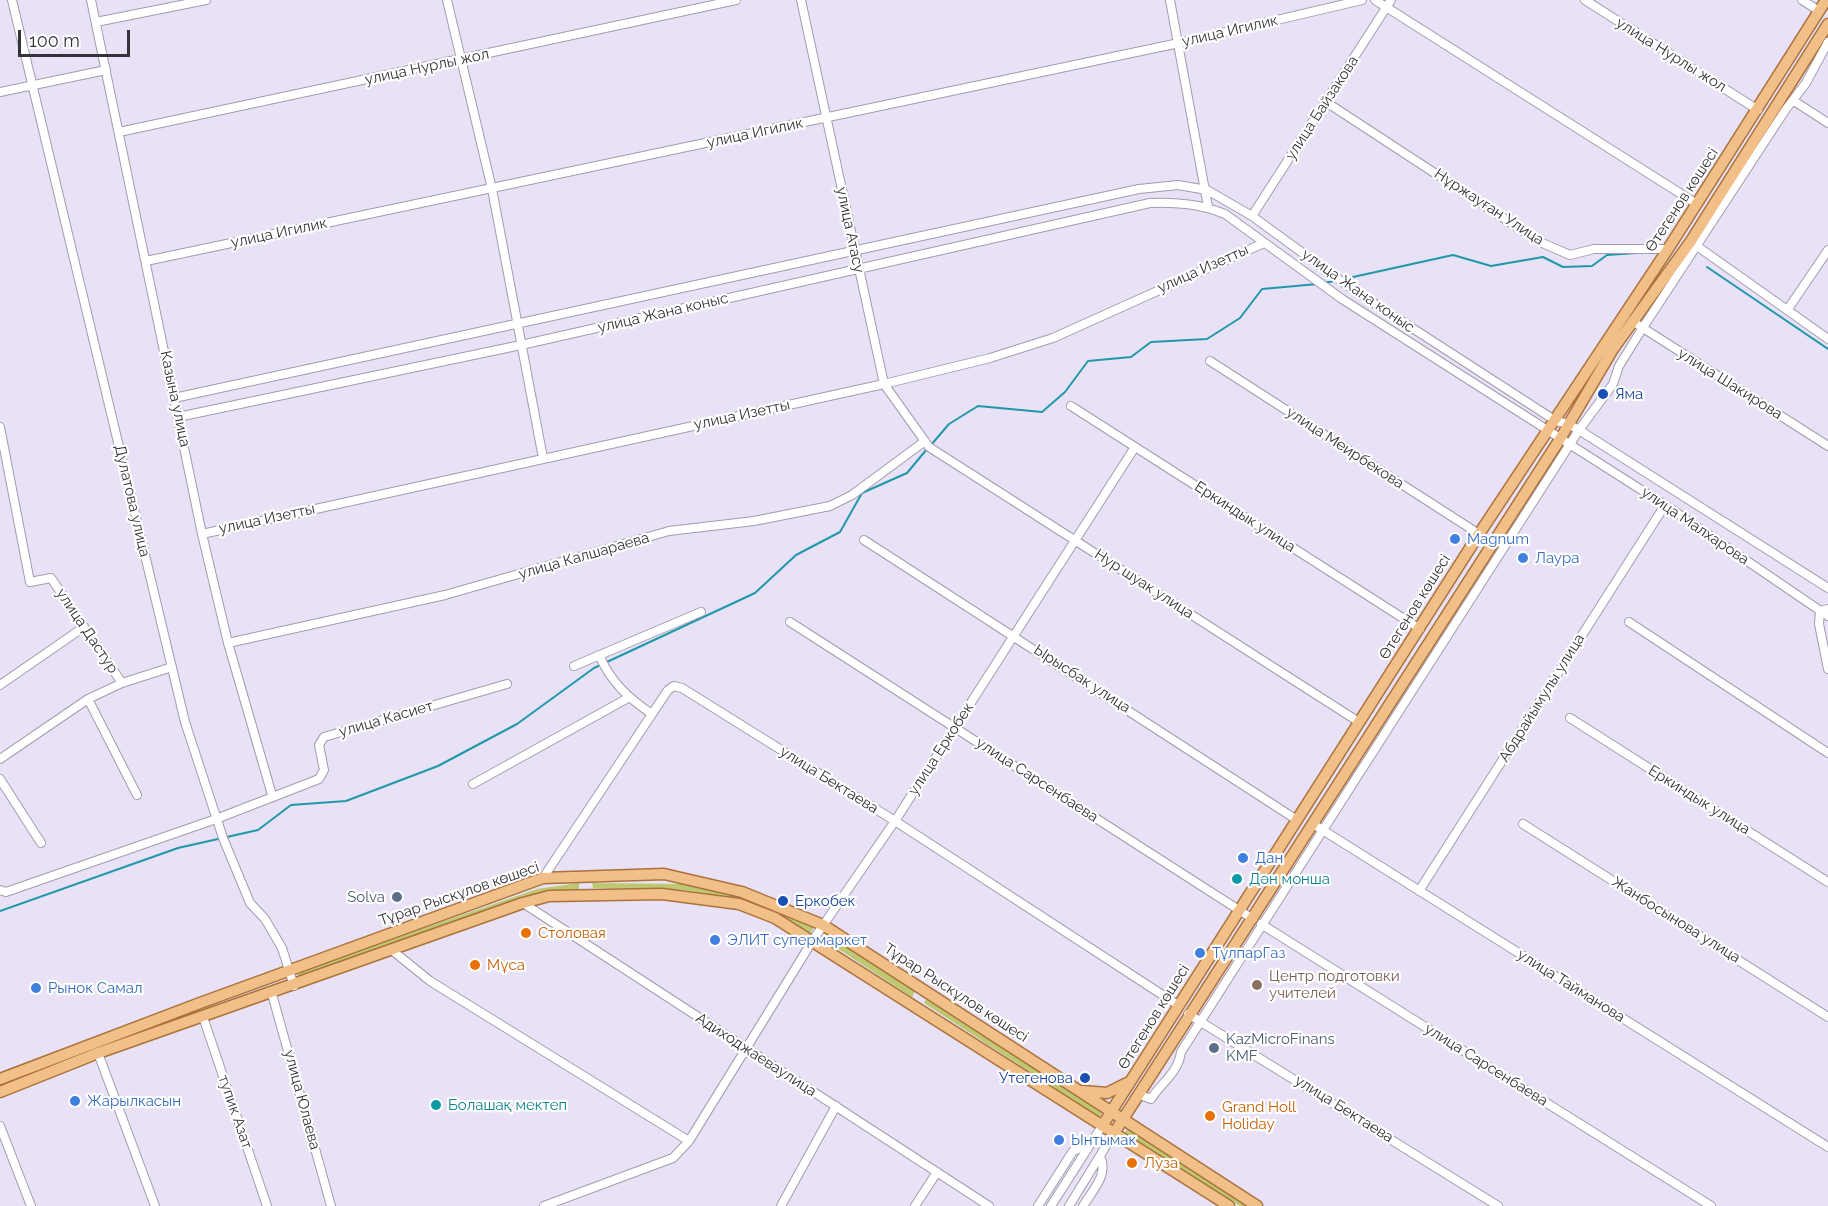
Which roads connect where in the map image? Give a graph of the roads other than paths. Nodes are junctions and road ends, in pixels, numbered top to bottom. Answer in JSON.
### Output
{"nodes":[{"id":1,"x":12,"y":0,"type":"edge"},
{"id":2,"x":91,"y":0,"type":"edge"},
{"id":3,"x":206,"y":0,"type":"edge"},
{"id":4,"x":447,"y":0,"type":"edge"},
{"id":5,"x":736,"y":0,"type":"edge"},
{"id":6,"x":801,"y":0,"type":"edge"},
{"id":7,"x":1170,"y":0,"type":"edge"},
{"id":8,"x":1362,"y":0,"type":"edge"},
{"id":9,"x":1375,"y":0,"type":"edge"},
{"id":10,"x":1585,"y":0,"type":"edge"},
{"id":11,"x":1802,"y":0,"type":"edge"},
{"id":12,"x":1826,"y":0,"type":"edge"},
{"id":13,"x":1389,"y":3,"type":"edge"},
{"id":14,"x":1819,"y":11,"type":"junction"},
{"id":15,"x":96,"y":22,"type":"junction"},
{"id":16,"x":1828,"y":24,"type":"edge"},
{"id":17,"x":1828,"y":42,"type":"edge"},
{"id":18,"x":1179,"y":44,"type":"junction"},
{"id":19,"x":461,"y":60,"type":"junction"},
{"id":20,"x":106,"y":70,"type":"junction"},
{"id":21,"x":34,"y":85,"type":"junction"},
{"id":22,"x":0,"y":92,"type":"edge"},
{"id":23,"x":1794,"y":101,"type":"junction"},
{"id":24,"x":1326,"y":102,"type":"junction"},
{"id":25,"x":1758,"y":110,"type":"junction"},
{"id":26,"x":825,"y":118,"type":"junction"},
{"id":27,"x":1828,"y":123,"type":"edge"},
{"id":28,"x":119,"y":132,"type":"junction"},
{"id":29,"x":1730,"y":153,"type":"junction"},
{"id":30,"x":1742,"y":160,"type":"junction"},
{"id":31,"x":492,"y":189,"type":"junction"},
{"id":32,"x":1139,"y":189,"type":"junction"},
{"id":33,"x":1207,"y":190,"type":"junction"},
{"id":34,"x":1147,"y":204,"type":"junction"},
{"id":35,"x":1697,"y":204,"type":"junction"},
{"id":36,"x":1208,"y":207,"type":"junction"},
{"id":37,"x":1252,"y":216,"type":"junction"},
{"id":38,"x":1264,"y":243,"type":"junction"},
{"id":39,"x":1694,"y":243,"type":"junction"},
{"id":40,"x":1668,"y":249,"type":"junction"},
{"id":41,"x":855,"y":250,"type":"junction"},
{"id":42,"x":1828,"y":250,"type":"edge"},
{"id":43,"x":146,"y":261,"type":"junction"},
{"id":44,"x":859,"y":269,"type":"junction"},
{"id":45,"x":1788,"y":309,"type":"junction"},
{"id":46,"x":1632,"y":321,"type":"junction"},
{"id":47,"x":518,"y":325,"type":"junction"},
{"id":48,"x":1642,"y":328,"type":"junction"},
{"id":49,"x":1828,"y":339,"type":"edge"},
{"id":50,"x":521,"y":345,"type":"junction"},
{"id":51,"x":1210,"y":361,"type":"dead end"},
{"id":52,"x":884,"y":384,"type":"junction"},
{"id":53,"x":174,"y":398,"type":"junction"},
{"id":54,"x":1071,"y":406,"type":"dead end"},
{"id":55,"x":178,"y":417,"type":"junction"},
{"id":56,"x":1556,"y":421,"type":"junction"},
{"id":57,"x":1568,"y":424,"type":"junction"},
{"id":58,"x":0,"y":427,"type":"edge"},
{"id":59,"x":1579,"y":430,"type":"junction"},
{"id":60,"x":1548,"y":433,"type":"junction"},
{"id":61,"x":1560,"y":439,"type":"junction"},
{"id":62,"x":927,"y":444,"type":"junction"},
{"id":63,"x":1570,"y":444,"type":"junction"},
{"id":64,"x":1828,"y":446,"type":"edge"},
{"id":65,"x":1135,"y":447,"type":"junction"},
{"id":66,"x":543,"y":458,"type":"junction"},
{"id":67,"x":1665,"y":505,"type":"junction"},
{"id":68,"x":202,"y":534,"type":"junction"},
{"id":69,"x":1479,"y":534,"type":"junction"},
{"id":70,"x":864,"y":540,"type":"dead end"},
{"id":71,"x":1075,"y":540,"type":"junction"},
{"id":72,"x":1828,"y":588,"type":"edge"},
{"id":73,"x":1824,"y":610,"type":"edge"},
{"id":74,"x":701,"y":612,"type":"dead end"},
{"id":75,"x":1828,"y":616,"type":"edge"},
{"id":76,"x":790,"y":622,"type":"dead end"},
{"id":77,"x":1629,"y":622,"type":"dead end"},
{"id":78,"x":84,"y":627,"type":"junction"},
{"id":79,"x":1420,"y":629,"type":"junction"},
{"id":80,"x":1014,"y":635,"type":"junction"},
{"id":81,"x":228,"y":643,"type":"junction"},
{"id":82,"x":599,"y":655,"type":"junction"},
{"id":83,"x":574,"y":666,"type":"dead end"},
{"id":84,"x":172,"y":667,"type":"junction"},
{"id":85,"x":1828,"y":669,"type":"edge"},
{"id":86,"x":122,"y":683,"type":"junction"},
{"id":87,"x":507,"y":684,"type":"dead end"},
{"id":88,"x":0,"y":685,"type":"edge"},
{"id":89,"x":628,"y":698,"type":"junction"},
{"id":90,"x":88,"y":699,"type":"junction"},
{"id":91,"x":652,"y":714,"type":"junction"},
{"id":92,"x":1570,"y":718,"type":"dead end"},
{"id":93,"x":1359,"y":722,"type":"junction"},
{"id":94,"x":956,"y":727,"type":"junction"},
{"id":95,"x":1828,"y":753,"type":"edge"},
{"id":96,"x":0,"y":759,"type":"edge"},
{"id":97,"x":0,"y":779,"type":"edge"},
{"id":98,"x":473,"y":784,"type":"dead end"},
{"id":99,"x":137,"y":795,"type":"dead end"},
{"id":100,"x":272,"y":795,"type":"junction"},
{"id":101,"x":1309,"y":803,"type":"junction"},
{"id":102,"x":1323,"y":810,"type":"junction"},
{"id":103,"x":216,"y":819,"type":"junction"},
{"id":104,"x":1298,"y":820,"type":"junction"},
{"id":105,"x":895,"y":821,"type":"junction"},
{"id":106,"x":1523,"y":824,"type":"dead end"},
{"id":107,"x":1318,"y":827,"type":"junction"},
{"id":108,"x":41,"y":843,"type":"dead end"},
{"id":109,"x":584,"y":877,"type":"junction"},
{"id":110,"x":543,"y":878,"type":"junction"},
{"id":111,"x":1828,"y":882,"type":"edge"},
{"id":112,"x":0,"y":890,"type":"edge"},
{"id":113,"x":1419,"y":891,"type":"junction"},
{"id":114,"x":585,"y":895,"type":"junction"},
{"id":115,"x":523,"y":903,"type":"junction"},
{"id":116,"x":1239,"y":910,"type":"junction"},
{"id":117,"x":1257,"y":921,"type":"junction"},
{"id":118,"x":823,"y":925,"type":"junction"},
{"id":119,"x":813,"y":940,"type":"junction"},
{"id":120,"x":393,"y":951,"type":"junction"},
{"id":121,"x":289,"y":970,"type":"junction"},
{"id":122,"x":294,"y":986,"type":"junction"},
{"id":123,"x":922,"y":989,"type":"junction"},
{"id":124,"x":272,"y":994,"type":"junction"},
{"id":125,"x":913,"y":1004,"type":"junction"},
{"id":126,"x":1179,"y":1005,"type":"junction"},
{"id":127,"x":1188,"y":1014,"type":"junction"},
{"id":128,"x":203,"y":1017,"type":"junction"},
{"id":129,"x":1828,"y":1017,"type":"edge"},
{"id":130,"x":1202,"y":1020,"type":"junction"},
{"id":131,"x":744,"y":1049,"type":"junction"},
{"id":132,"x":98,"y":1053,"type":"junction"},
{"id":133,"x":0,"y":1079,"type":"edge"},
{"id":134,"x":1132,"y":1080,"type":"junction"},
{"id":135,"x":1078,"y":1090,"type":"junction"},
{"id":136,"x":0,"y":1092,"type":"edge"},
{"id":137,"x":1138,"y":1094,"type":"junction"},
{"id":138,"x":836,"y":1106,"type":"junction"},
{"id":139,"x":1112,"y":1112,"type":"junction"},
{"id":140,"x":1122,"y":1118,"type":"junction"},
{"id":141,"x":0,"y":1126,"type":"edge"},
{"id":142,"x":1102,"y":1126,"type":"junction"},
{"id":143,"x":1114,"y":1133,"type":"junction"},
{"id":144,"x":689,"y":1142,"type":"junction"},
{"id":145,"x":1090,"y":1144,"type":"junction"},
{"id":146,"x":1828,"y":1147,"type":"edge"},
{"id":147,"x":1100,"y":1156,"type":"junction"},
{"id":148,"x":937,"y":1172,"type":"junction"},
{"id":149,"x":31,"y":1206,"type":"edge"},
{"id":150,"x":154,"y":1206,"type":"edge"},
{"id":151,"x":267,"y":1206,"type":"edge"},
{"id":152,"x":331,"y":1206,"type":"edge"},
{"id":153,"x":544,"y":1206,"type":"edge"},
{"id":154,"x":781,"y":1206,"type":"edge"},
{"id":155,"x":915,"y":1206,"type":"edge"},
{"id":156,"x":989,"y":1206,"type":"edge"},
{"id":157,"x":1038,"y":1206,"type":"edge"},
{"id":158,"x":1051,"y":1206,"type":"edge"},
{"id":159,"x":1069,"y":1206,"type":"edge"},
{"id":160,"x":1083,"y":1206,"type":"edge"},
{"id":161,"x":1229,"y":1206,"type":"edge"},
{"id":162,"x":1257,"y":1206,"type":"edge"},
{"id":163,"x":1498,"y":1206,"type":"edge"},
{"id":164,"x":1710,"y":1206,"type":"edge"}],
"edges":[{"from":1,"to":21,"type":"street","name":"Дулатова улица"},
{"from":2,"to":15,"type":"street","name":"Казына улица"},
{"from":3,"to":15,"type":"street"},
{"from":4,"to":19,"type":"street"},
{"from":5,"to":19,"type":"street","name":"улица Нурлы жол"},
{"from":6,"to":26,"type":"street","name":"улица Атасу"},
{"from":7,"to":18,"type":"street"},
{"from":8,"to":18,"type":"street","name":"улица Игилик"},
{"from":9,"to":13,"type":"street"},
{"from":10,"to":25,"type":"street","name":"улица Нурлы жол"},
{"from":11,"to":14,"type":"street"},
{"from":12,"to":14,"type":"main road","name":"Өтегенов көшесі"},
{"from":13,"to":24,"type":"street","name":"улица Байзакова"},
{"from":13,"to":35,"type":"street"},
{"from":14,"to":25,"type":"main road","name":"Өтегенов көшесі"},
{"from":15,"to":20,"type":"street","name":"Казына улица"},
{"from":16,"to":30,"type":"main road","name":"Өтегенов көшесі"},
{"from":17,"to":23,"type":"street"},
{"from":18,"to":26,"type":"street","name":"улица Игилик"},
{"from":18,"to":33,"type":"street"},
{"from":19,"to":28,"type":"street","name":"улица Нурлы жол"},
{"from":19,"to":31,"type":"street"},
{"from":20,"to":21,"type":"street"},
{"from":20,"to":28,"type":"street","name":"Казына улица"},
{"from":21,"to":22,"type":"street"},
{"from":21,"to":84,"type":"street","name":"Дулатова улица"},
{"from":23,"to":27,"type":"street"},
{"from":23,"to":39,"type":"street"},
{"from":24,"to":37,"type":"street","name":"улица Байзакова"},
{"from":24,"to":40,"type":"street","name":"Нұржауған Улица"},
{"from":25,"to":29,"type":"main road","name":"Өтегенов көшесі"},
{"from":26,"to":31,"type":"street","name":"улица Игилик"},
{"from":26,"to":41,"type":"street","name":"улица Атасу"},
{"from":28,"to":43,"type":"street","name":"Казына улица"},
{"from":29,"to":30,"type":"main road"},
{"from":29,"to":35,"type":"main road","name":"Өтегенов көшесі"},
{"from":30,"to":39,"type":"main road","name":"Өтегенов көшесі"},
{"from":31,"to":43,"type":"street","name":"улица Игилик"},
{"from":31,"to":47,"type":"street"},
{"from":32,"to":33,"type":"street","name":"улица Жана коныс"},
{"from":32,"to":34,"type":"street"},
{"from":32,"to":41,"type":"street","name":"улица Жана коныс"},
{"from":33,"to":36,"type":"street"},
{"from":33,"to":37,"type":"street","name":"улица Жана коныс"},
{"from":34,"to":36,"type":"street","name":"улица Жана коныс"},
{"from":34,"to":44,"type":"street","name":"улица Жана коныс"},
{"from":35,"to":40,"type":"main road","name":"Өтегенов көшесі"},
{"from":36,"to":38,"type":"street","name":"улица Жана коныс"},
{"from":37,"to":56,"type":"street","name":"улица Жана коныс"},
{"from":38,"to":52,"type":"street","name":"улица Изетты"},
{"from":38,"to":60,"type":"street","name":"улица Жана коныс"},
{"from":39,"to":45,"type":"street"},
{"from":39,"to":46,"type":"main road","name":"Өтегенов көшесі"},
{"from":39,"to":48,"type":"street"},
{"from":40,"to":56,"type":"main road","name":"Өтегенов көшесі"},
{"from":41,"to":44,"type":"street","name":"улица Атасу"},
{"from":41,"to":47,"type":"street","name":"улица Жана коныс"},
{"from":42,"to":45,"type":"street"},
{"from":43,"to":53,"type":"street","name":"Казына улица"},
{"from":44,"to":50,"type":"street","name":"улица Жана коныс"},
{"from":44,"to":52,"type":"street","name":"улица Атасу"},
{"from":45,"to":49,"type":"street"},
{"from":46,"to":48,"type":"street","name":"улица Шакирова"},
{"from":46,"to":57,"type":"main road","name":"Өтегенов көшесі"},
{"from":47,"to":50,"type":"street"},
{"from":47,"to":53,"type":"street","name":"улица Жана коныс"},
{"from":48,"to":59,"type":"street"},
{"from":48,"to":64,"type":"street","name":"улица Шакирова"},
{"from":50,"to":55,"type":"street","name":"улица Жана коныс"},
{"from":50,"to":66,"type":"street"},
{"from":51,"to":69,"type":"street","name":"улица Меирбекова"},
{"from":52,"to":62,"type":"street","name":"улица Атасу"},
{"from":52,"to":66,"type":"street","name":"улица Изетты"},
{"from":53,"to":55,"type":"street","name":"Казына улица"},
{"from":54,"to":65,"type":"street","name":"Еркиндык улица"},
{"from":55,"to":68,"type":"street","name":"Казына улица"},
{"from":56,"to":57,"type":"street","name":"улица Жана коныс"},
{"from":56,"to":60,"type":"main road","name":"Өтегенов көшесі"},
{"from":57,"to":59,"type":"street","name":"улица Малхарова"},
{"from":57,"to":61,"type":"main road","name":"Өтегенов көшесі"},
{"from":58,"to":78,"type":"street","name":"улица Дастур"},
{"from":59,"to":63,"type":"street"},
{"from":59,"to":72,"type":"street","name":"улица Малхарова"},
{"from":60,"to":61,"type":"street","name":"улица Жана коныс"},
{"from":60,"to":69,"type":"main road","name":"Өтегенов көшесі"},
{"from":61,"to":63,"type":"street","name":"улица Малхарова"},
{"from":61,"to":102,"type":"main road","name":"Өтегенов көшесі"},
{"from":62,"to":71,"type":"street","name":"Нур шуак улица"},
{"from":62,"to":81,"type":"street","name":"улица Калшараева"},
{"from":63,"to":67,"type":"street","name":"улица Малхарова"},
{"from":63,"to":107,"type":"street"},
{"from":65,"to":71,"type":"street","name":"улица Еркобек"},
{"from":65,"to":79,"type":"street","name":"Еркиндык улица"},
{"from":66,"to":68,"type":"street","name":"улица Изетты"},
{"from":67,"to":73,"type":"street","name":"улица Малхарова"},
{"from":67,"to":113,"type":"street","name":"Абдрайымулы улица"},
{"from":68,"to":81,"type":"street","name":"Казына улица"},
{"from":69,"to":79,"type":"main road","name":"Өтегенов көшесі"},
{"from":70,"to":80,"type":"street","name":"Ырысбак улица"},
{"from":71,"to":80,"type":"street","name":"улица Еркобек"},
{"from":71,"to":93,"type":"street","name":"Нур шуак улица"},
{"from":73,"to":75,"type":"street","name":"улица Малхарова"},
{"from":73,"to":85,"type":"street"},
{"from":74,"to":82,"type":"street"},
{"from":76,"to":94,"type":"street","name":"улица Сарсенбаева"},
{"from":77,"to":95,"type":"street"},
{"from":78,"to":86,"type":"street","name":"улица Дастур"},
{"from":78,"to":88,"type":"street"},
{"from":79,"to":93,"type":"main road","name":"Өтегенов көшесі"},
{"from":80,"to":94,"type":"street","name":"улица Еркобек"},
{"from":80,"to":104,"type":"street","name":"Ырысбак улица"},
{"from":81,"to":100,"type":"street","name":"Казына улица"},
{"from":82,"to":83,"type":"street"},
{"from":82,"to":89,"type":"street"},
{"from":84,"to":86,"type":"street"},
{"from":84,"to":103,"type":"street","name":"Дулатова улица"},
{"from":86,"to":90,"type":"street"},
{"from":87,"to":100,"type":"street","name":"улица Касиет"},
{"from":89,"to":91,"type":"street"},
{"from":89,"to":98,"type":"street"},
{"from":90,"to":96,"type":"street"},
{"from":90,"to":99,"type":"street"},
{"from":91,"to":105,"type":"street","name":"улица Бектаева"},
{"from":91,"to":110,"type":"street","name":"улица Бектаева"},
{"from":92,"to":111,"type":"street","name":"Еркиндык улица"},
{"from":93,"to":101,"type":"main road","name":"Өтегенов көшесі"},
{"from":94,"to":105,"type":"street","name":"улица Еркобек"},
{"from":94,"to":116,"type":"street","name":"улица Сарсенбаева"},
{"from":97,"to":108,"type":"street"},
{"from":100,"to":103,"type":"street"},
{"from":101,"to":102,"type":"street"},
{"from":101,"to":104,"type":"main road","name":"Өтегенов көшесі"},
{"from":102,"to":107,"type":"main road","name":"Өтегенов көшесі"},
{"from":103,"to":112,"type":"street"},
{"from":103,"to":121,"type":"street","name":"Дулатова улица"},
{"from":104,"to":116,"type":"main road","name":"Өтегенов көшесі"},
{"from":105,"to":118,"type":"street","name":"улица Еркобек"},
{"from":105,"to":126,"type":"street","name":"улица Бектаева"},
{"from":106,"to":129,"type":"street","name":"Жанбосынова улица"},
{"from":107,"to":113,"type":"street","name":"улица Тайманова"},
{"from":107,"to":117,"type":"main road","name":"Өтегенов көшесі"},
{"from":109,"to":110,"type":"main road","name":"Тұрар Рыскұлов көшесі"},
{"from":109,"to":114,"type":"main road"},
{"from":109,"to":118,"type":"main road","name":"Тұрар Рыскұлов көшесі"},
{"from":110,"to":121,"type":"main road","name":"Тұрар Рыскұлов көшесі"},
{"from":113,"to":146,"type":"street","name":"улица Тайманова"},
{"from":114,"to":115,"type":"main road","name":"Тұрар Рыскұлов көшесі"},
{"from":114,"to":119,"type":"main road","name":"Тұрар Рыскұлов көшесі"},
{"from":115,"to":120,"type":"main road","name":"Тұрар Рыскұлов көшесі"},
{"from":115,"to":131,"type":"street","name":"Адиходжаеваулица"},
{"from":116,"to":117,"type":"street","name":"улица Сарсенбаева"},
{"from":116,"to":126,"type":"main road","name":"Өтегенов көшесі"},
{"from":117,"to":127,"type":"main road","name":"Өтегенов көшесі"},
{"from":117,"to":130,"type":"street"},
{"from":117,"to":164,"type":"street","name":"улица Сарсенбаева"},
{"from":118,"to":119,"type":"street","name":"улица Еркобек"},
{"from":118,"to":123,"type":"main road","name":"Тұрар Рыскұлов көшесі"},
{"from":119,"to":125,"type":"main road","name":"Тұрар Рыскұлов көшесі"},
{"from":119,"to":131,"type":"street","name":"улица Еркобек"},
{"from":120,"to":122,"type":"main road","name":"Тұрар Рыскұлов көшесі"},
{"from":120,"to":144,"type":"street"},
{"from":121,"to":122,"type":"street","name":"Дулатова улица"},
{"from":121,"to":133,"type":"main road","name":"Тұрар Рыскұлов көшесі"},
{"from":122,"to":124,"type":"main road","name":"Тұрар Рыскұлов көшесі"},
{"from":123,"to":125,"type":"main road"},
{"from":123,"to":135,"type":"main road","name":"Тұрар Рыскұлов көшесі"},
{"from":124,"to":128,"type":"main road","name":"Тұрар Рыскұлов көшесі"},
{"from":124,"to":152,"type":"street","name":"улица Юлаева"},
{"from":125,"to":142,"type":"main road","name":"Тұрар Рыскұлов көшесі"},
{"from":126,"to":134,"type":"main road","name":"Өтегенов көшесі"},
{"from":127,"to":130,"type":"street","name":"улица Бектаева"},
{"from":127,"to":137,"type":"main road","name":"Өтегенов көшесі"},
{"from":128,"to":132,"type":"main road","name":"Тұрар Рыскұлов көшесі"},
{"from":128,"to":151,"type":"street","name":"тупик Азат"},
{"from":130,"to":137,"type":"street"},
{"from":130,"to":163,"type":"street","name":"улица Бектаева"},
{"from":131,"to":138,"type":"street","name":"Адиходжаеваулица"},
{"from":131,"to":144,"type":"street","name":"улица Еркобек"},
{"from":132,"to":136,"type":"main road","name":"Тұрар Рыскұлов көшесі"},
{"from":132,"to":150,"type":"street"},
{"from":134,"to":135,"type":"main road"},
{"from":134,"to":139,"type":"main road","name":"Өтегенов көшесі"},
{"from":135,"to":139,"type":"main road","name":"Тұрар Рыскұлов көшесі"},
{"from":137,"to":140,"type":"main road","name":"Өтегенов көшесі"},
{"from":138,"to":148,"type":"street","name":"Адиходжаеваулица"},
{"from":138,"to":154,"type":"street"},
{"from":139,"to":140,"type":"main road","name":"Тұрар Рыскұлов көшесі"},
{"from":139,"to":142,"type":"main road","name":"Өтегенов көшесі"},
{"from":140,"to":143,"type":"main road","name":"Өтегенов көшесі"},
{"from":140,"to":162,"type":"main road","name":"Тұрар Рыскұлов көшесі"},
{"from":141,"to":149,"type":"street"},
{"from":142,"to":143,"type":"main road","name":"Тұрар Рыскұлов көшесі"},
{"from":142,"to":145,"type":"street"},
{"from":143,"to":147,"type":"street"},
{"from":143,"to":161,"type":"main road","name":"Тұрар Рыскұлов көшесі"},
{"from":144,"to":153,"type":"street"},
{"from":145,"to":157,"type":"street"},
{"from":145,"to":158,"type":"street"},
{"from":147,"to":159,"type":"street"},
{"from":147,"to":160,"type":"street"},
{"from":148,"to":155,"type":"street"},
{"from":148,"to":156,"type":"street","name":"Адиходжаеваулица"}]}
